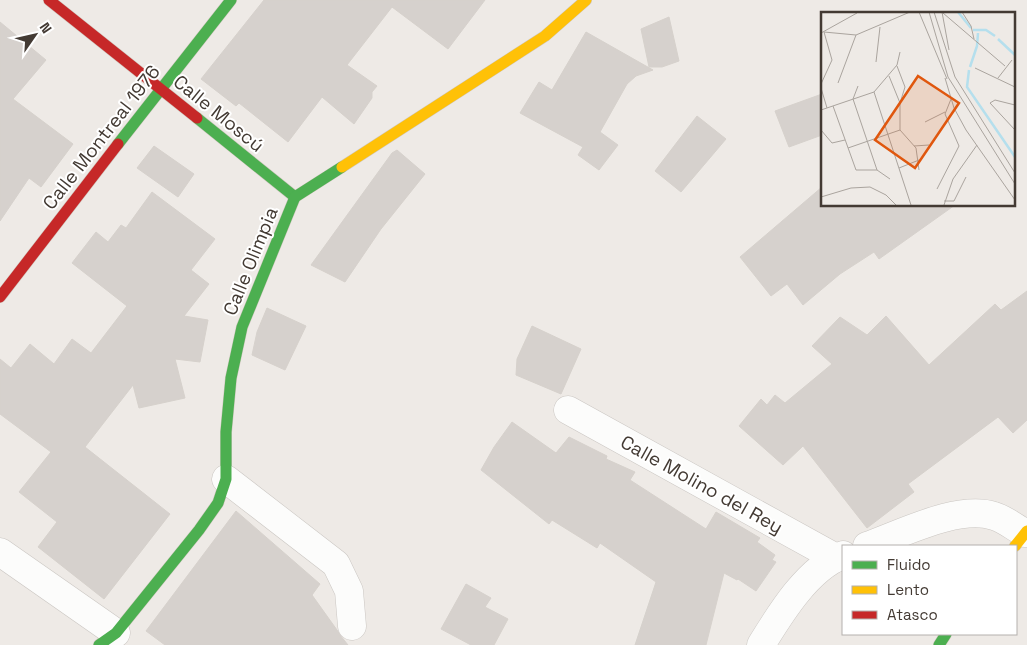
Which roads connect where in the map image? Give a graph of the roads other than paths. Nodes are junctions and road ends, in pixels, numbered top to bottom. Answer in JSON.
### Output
{"nodes":[{"id":1,"x":49,"y":0,"type":"edge"},
{"id":2,"x":231,"y":0,"type":"edge"},
{"id":3,"x":586,"y":0,"type":"edge"},
{"id":4,"x":161,"y":88,"type":"junction"},
{"id":5,"x":295,"y":198,"type":"junction"},
{"id":6,"x":0,"y":297,"type":"edge"},
{"id":7,"x":568,"y":410,"type":"dead end"},
{"id":8,"x":226,"y":480,"type":"junction"},
{"id":9,"x":1022,"y":537,"type":"edge"},
{"id":10,"x":870,"y":545,"type":"edge"},
{"id":11,"x":0,"y":552,"type":"edge"},
{"id":12,"x":840,"y":556,"type":"edge"},
{"id":13,"x":352,"y":626,"type":"dead end"},
{"id":14,"x":108,"y":639,"type":"edge"},
{"id":15,"x":761,"y":645,"type":"edge"}],
"edges":[{"from":1,"to":4,"type":"street","name":"Calle Moscú"},
{"from":2,"to":4,"type":"street","name":"Calle Montreal 1976"},
{"from":3,"to":5,"type":"street","name":"Calle Olimpia"},
{"from":4,"to":5,"type":"street","name":"Calle Moscú"},
{"from":4,"to":6,"type":"street","name":"Calle Montreal 1976"},
{"from":5,"to":8,"type":"street","name":"Calle Olimpia"},
{"from":7,"to":12,"type":"street","name":"Calle Molino del Rey"},
{"from":8,"to":13,"type":"street"},
{"from":8,"to":14,"type":"street","name":"Calle Olimpia"},
{"from":9,"to":10,"type":"street"},
{"from":11,"to":14,"type":"street"},
{"from":12,"to":15,"type":"street"}]}
